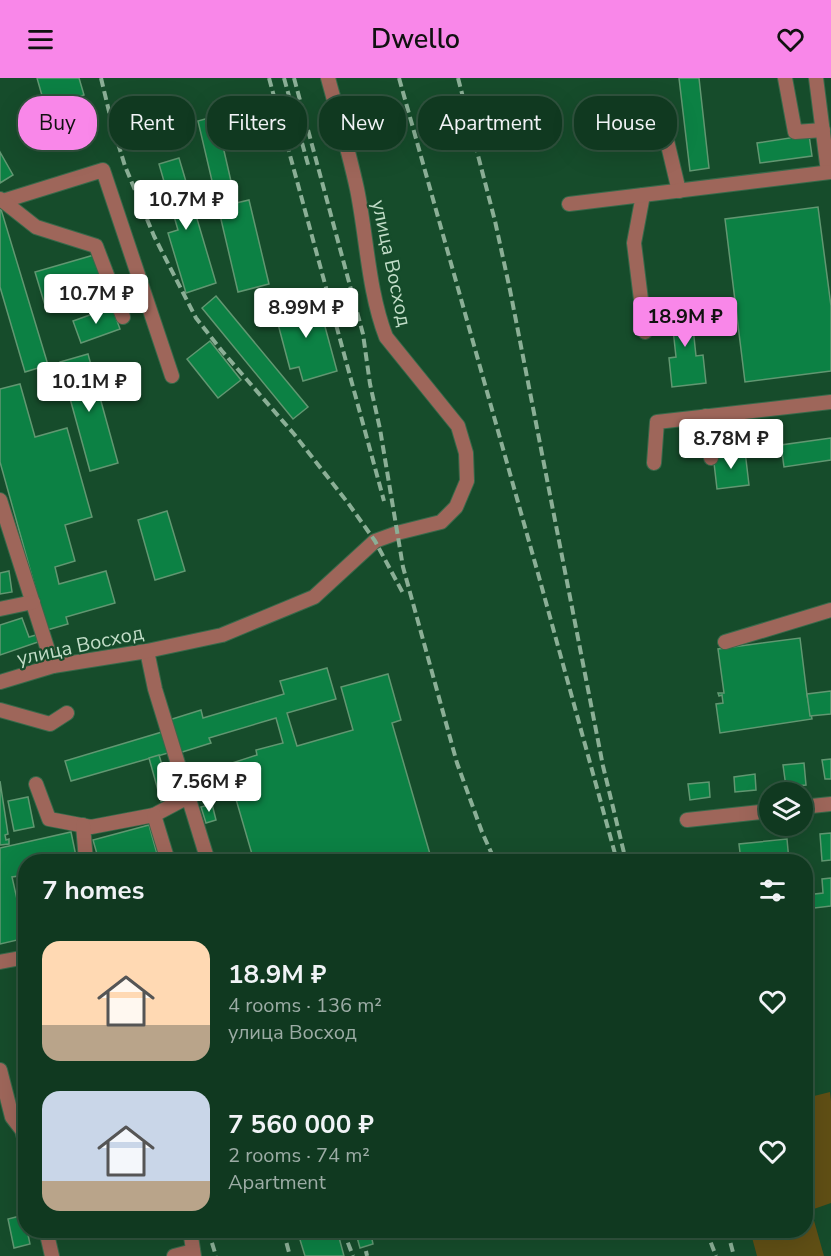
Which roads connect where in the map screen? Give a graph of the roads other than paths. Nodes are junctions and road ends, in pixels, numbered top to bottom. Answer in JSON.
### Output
{"nodes":[{"id":1,"x":328,"y":78,"type":"edge"},
{"id":2,"x":785,"y":78,"type":"edge"},
{"id":3,"x":816,"y":78,"type":"edge"},
{"id":4,"x":823,"y":130,"type":"junction"},
{"id":5,"x":669,"y":150,"type":"edge"},
{"id":6,"x":830,"y":172,"type":"edge"},
{"id":7,"x":679,"y":191,"type":"junction"},
{"id":8,"x":643,"y":195,"type":"junction"},
{"id":9,"x":1,"y":200,"type":"edge"},
{"id":10,"x":569,"y":204,"type":"dead end"},
{"id":11,"x":123,"y":317,"type":"dead end"},
{"id":12,"x":645,"y":332,"type":"dead end"},
{"id":13,"x":172,"y":376,"type":"dead end"},
{"id":14,"x":831,"y":402,"type":"edge"},
{"id":15,"x":706,"y":416,"type":"junction"},
{"id":16,"x":711,"y":458,"type":"dead end"},
{"id":17,"x":654,"y":463,"type":"dead end"},
{"id":18,"x":0,"y":500,"type":"edge"},
{"id":19,"x":33,"y":602,"type":"junction"},
{"id":20,"x":0,"y":609,"type":"edge"},
{"id":21,"x":831,"y":610,"type":"edge"},
{"id":22,"x":725,"y":642,"type":"dead end"},
{"id":23,"x":147,"y":651,"type":"junction"},
{"id":24,"x":53,"y":666,"type":"junction"},
{"id":25,"x":0,"y":682,"type":"edge"},
{"id":26,"x":0,"y":710,"type":"edge"},
{"id":27,"x":67,"y":713,"type":"dead end"},
{"id":28,"x":36,"y":784,"type":"dead end"},
{"id":29,"x":188,"y":797,"type":"junction"},
{"id":30,"x":831,"y":804,"type":"edge"},
{"id":31,"x":813,"y":806,"type":"edge"},
{"id":32,"x":759,"y":812,"type":"edge"},
{"id":33,"x":154,"y":815,"type":"junction"},
{"id":34,"x":687,"y":820,"type":"dead end"},
{"id":35,"x":83,"y":825,"type":"junction"},
{"id":36,"x":85,"y":854,"type":"edge"},
{"id":37,"x":166,"y":854,"type":"edge"},
{"id":38,"x":206,"y":854,"type":"edge"},
{"id":39,"x":18,"y":959,"type":"edge"},
{"id":40,"x":0,"y":962,"type":"edge"},
{"id":41,"x":0,"y":1070,"type":"edge"},
{"id":42,"x":3,"y":1092,"type":"edge"},
{"id":43,"x":18,"y":1124,"type":"edge"},
{"id":44,"x":48,"y":1238,"type":"edge"},
{"id":45,"x":191,"y":1238,"type":"edge"},
{"id":46,"x":194,"y":1254,"type":"edge"},
{"id":47,"x":52,"y":1256,"type":"edge"},
{"id":48,"x":174,"y":1256,"type":"edge"}],
"edges":[{"from":1,"to":23,"type":"street","name":"улица Восход"},
{"from":2,"to":4,"type":"street"},
{"from":3,"to":4,"type":"street"},
{"from":4,"to":6,"type":"street"},
{"from":5,"to":7,"type":"street"},
{"from":6,"to":7,"type":"street"},
{"from":7,"to":8,"type":"street"},
{"from":8,"to":10,"type":"street"},
{"from":8,"to":12,"type":"street"},
{"from":9,"to":11,"type":"street"},
{"from":9,"to":13,"type":"street"},
{"from":14,"to":15,"type":"street"},
{"from":15,"to":16,"type":"street"},
{"from":15,"to":17,"type":"street"},
{"from":18,"to":19,"type":"street"},
{"from":19,"to":20,"type":"street"},
{"from":19,"to":24,"type":"street"},
{"from":21,"to":22,"type":"street"},
{"from":23,"to":24,"type":"street","name":"улица Восход"},
{"from":23,"to":29,"type":"street"},
{"from":24,"to":25,"type":"street","name":"улица Восход"},
{"from":26,"to":27,"type":"street"},
{"from":28,"to":35,"type":"street"},
{"from":29,"to":33,"type":"street"},
{"from":29,"to":38,"type":"street"},
{"from":30,"to":31,"type":"street"},
{"from":32,"to":34,"type":"street"},
{"from":33,"to":35,"type":"street"},
{"from":33,"to":37,"type":"street"},
{"from":35,"to":36,"type":"street"},
{"from":39,"to":40,"type":"street"},
{"from":41,"to":42,"type":"street"},
{"from":42,"to":43,"type":"street"},
{"from":44,"to":47,"type":"street"},
{"from":45,"to":46,"type":"street"},
{"from":46,"to":48,"type":"street"}]}
